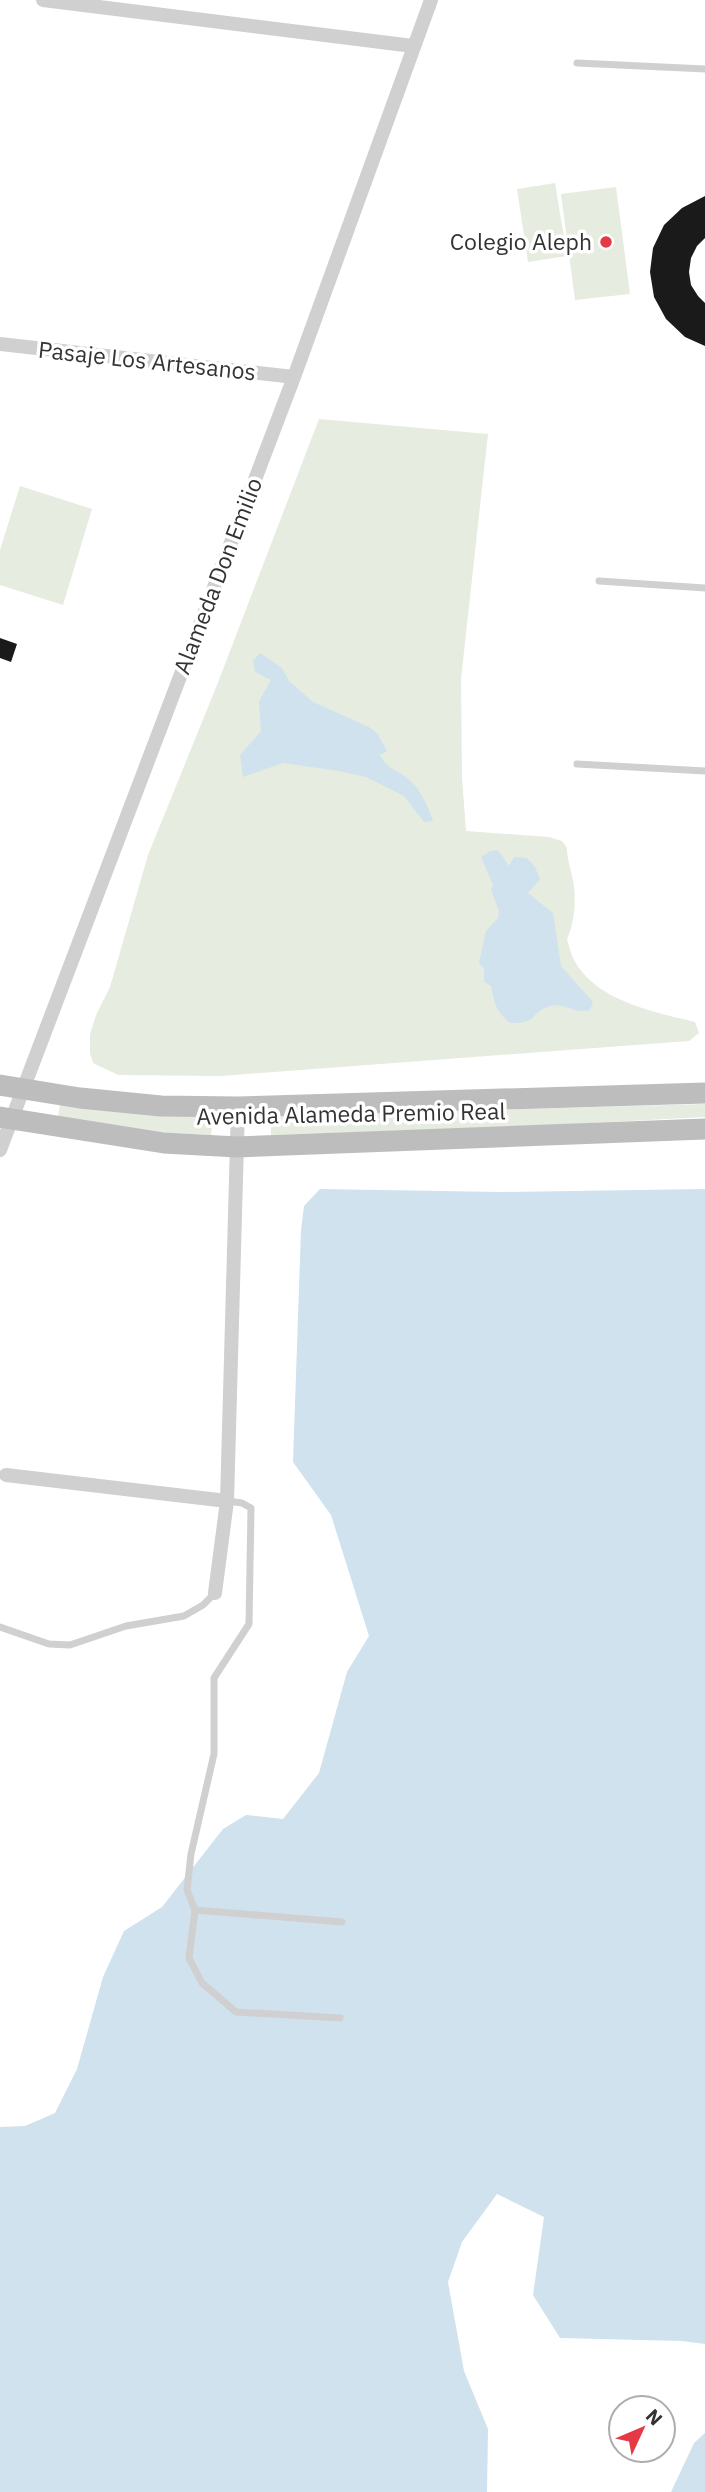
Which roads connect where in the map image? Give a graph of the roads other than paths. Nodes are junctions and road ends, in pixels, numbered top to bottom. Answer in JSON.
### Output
{"nodes":[{"id":1,"x":43,"y":0,"type":"edge"},
{"id":2,"x":431,"y":0,"type":"edge"},
{"id":3,"x":413,"y":46,"type":"junction"},
{"id":4,"x":578,"y":64,"type":"dead end"},
{"id":5,"x":705,"y":69,"type":"edge"},
{"id":6,"x":0,"y":344,"type":"edge"},
{"id":7,"x":294,"y":377,"type":"junction"},
{"id":8,"x":599,"y":581,"type":"dead end"},
{"id":9,"x":705,"y":588,"type":"edge"},
{"id":10,"x":578,"y":764,"type":"dead end"},
{"id":11,"x":705,"y":771,"type":"edge"},
{"id":12,"x":0,"y":1084,"type":"edge"},
{"id":13,"x":23,"y":1088,"type":"junction"},
{"id":14,"x":705,"y":1093,"type":"edge"},
{"id":15,"x":239,"y":1107,"type":"junction"},
{"id":16,"x":6,"y":1118,"type":"edge"},
{"id":17,"x":705,"y":1129,"type":"edge"},
{"id":18,"x":237,"y":1147,"type":"junction"},
{"id":19,"x":0,"y":1150,"type":"edge"},
{"id":20,"x":6,"y":1475,"type":"dead end"},
{"id":21,"x":227,"y":1501,"type":"junction"},
{"id":22,"x":215,"y":1593,"type":"joint"},
{"id":23,"x":0,"y":1627,"type":"edge"},
{"id":24,"x":194,"y":1910,"type":"junction"},
{"id":25,"x":342,"y":1922,"type":"dead end"},
{"id":26,"x":340,"y":2018,"type":"dead end"}],
"edges":[{"from":1,"to":3,"type":"street"},
{"from":2,"to":3,"type":"street","name":"Alameda Don Emilio"},
{"from":3,"to":7,"type":"street","name":"Alameda Don Emilio"},
{"from":4,"to":5,"type":"lane"},
{"from":6,"to":7,"type":"street","name":"Pasaje Los Artesanos"},
{"from":7,"to":13,"type":"street","name":"Alameda Don Emilio"},
{"from":8,"to":9,"type":"lane"},
{"from":10,"to":11,"type":"lane"},
{"from":12,"to":13,"type":"street","name":"Avenida Alameda Premio Real"},
{"from":13,"to":15,"type":"street","name":"Avenida Alameda Premio Real"},
{"from":13,"to":16,"type":"street","name":"Alameda Don Emilio"},
{"from":14,"to":15,"type":"street","name":"Avenida Alameda Premio Real"},
{"from":15,"to":18,"type":"street"},
{"from":16,"to":18,"type":"street","name":"Avenida Alameda Premio Real"},
{"from":16,"to":19,"type":"street","name":"Alameda Don Emilio"},
{"from":17,"to":18,"type":"street","name":"Avenida Alameda Premio Real"},
{"from":18,"to":21,"type":"street"},
{"from":20,"to":21,"type":"street"},
{"from":21,"to":22,"type":"street"},
{"from":21,"to":24,"type":"lane"},
{"from":22,"to":23,"type":"lane"},
{"from":24,"to":25,"type":"lane"},
{"from":24,"to":26,"type":"lane"}]}
